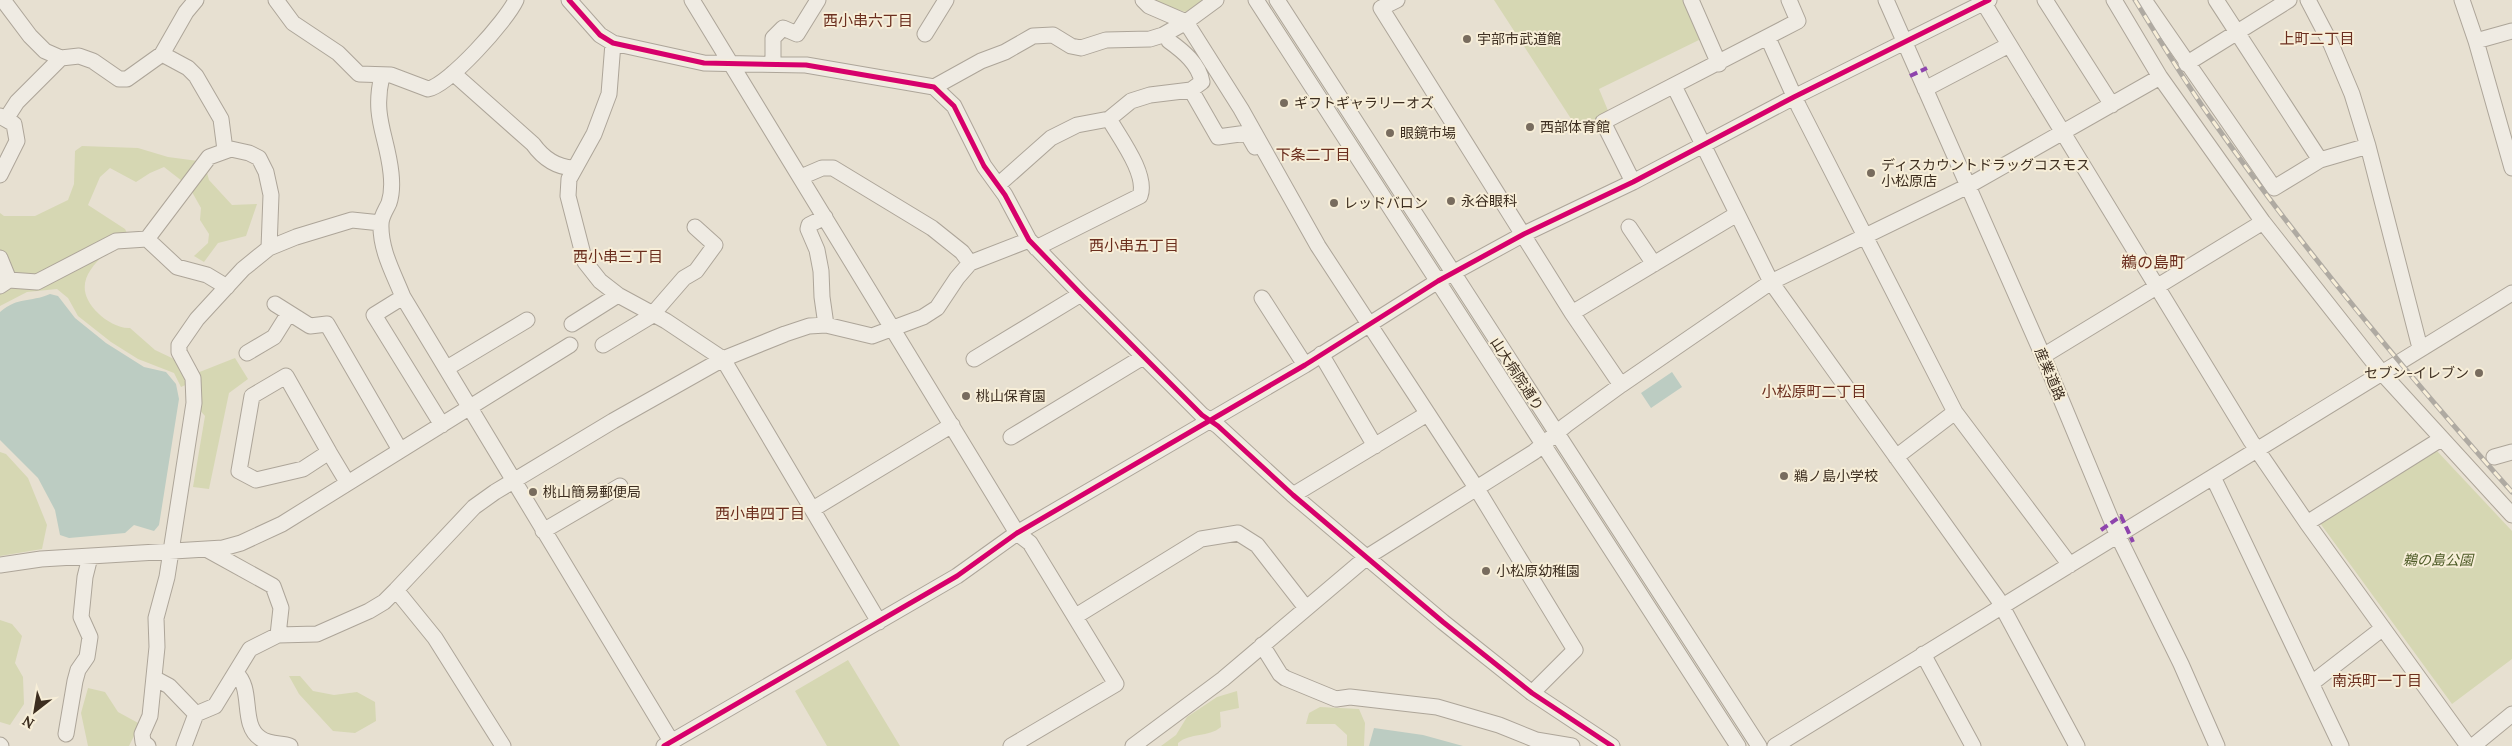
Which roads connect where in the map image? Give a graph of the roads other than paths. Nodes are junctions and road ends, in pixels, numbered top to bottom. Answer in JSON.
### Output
{"nodes":[{"id":1,"x":3,"y":0,"type":"edge"},
{"id":2,"x":196,"y":0,"type":"edge"},
{"id":3,"x":276,"y":0,"type":"edge"},
{"id":4,"x":516,"y":0,"type":"edge"},
{"id":5,"x":569,"y":0,"type":"edge"},
{"id":6,"x":692,"y":0,"type":"edge"},
{"id":7,"x":818,"y":0,"type":"edge"},
{"id":8,"x":946,"y":0,"type":"edge"},
{"id":9,"x":1142,"y":0,"type":"edge"},
{"id":10,"x":1216,"y":0,"type":"edge"},
{"id":11,"x":1256,"y":0,"type":"edge"},
{"id":12,"x":1277,"y":0,"type":"edge"},
{"id":13,"x":1397,"y":0,"type":"edge"},
{"id":14,"x":1691,"y":0,"type":"edge"},
{"id":15,"x":1789,"y":0,"type":"edge"},
{"id":16,"x":1886,"y":0,"type":"edge"},
{"id":17,"x":2045,"y":0,"type":"edge"},
{"id":18,"x":2114,"y":0,"type":"edge"},
{"id":19,"x":2144,"y":0,"type":"edge"},
{"id":20,"x":2216,"y":0,"type":"edge"},
{"id":21,"x":2289,"y":0,"type":"edge"},
{"id":22,"x":2308,"y":0,"type":"edge"},
{"id":23,"x":1984,"y":1,"type":"edge"},
{"id":24,"x":2467,"y":2,"type":"edge"},
{"id":25,"x":1186,"y":22,"type":"junction"},
{"id":26,"x":2512,"y":31,"type":"edge"},
{"id":27,"x":2237,"y":32,"type":"junction"},
{"id":28,"x":926,"y":34,"type":"dead end"},
{"id":29,"x":1768,"y":38,"type":"junction"},
{"id":30,"x":2476,"y":41,"type":"junction"},
{"id":31,"x":1169,"y":42,"type":"dead end"},
{"id":32,"x":613,"y":43,"type":"junction"},
{"id":33,"x":1904,"y":43,"type":"junction"},
{"id":34,"x":2009,"y":45,"type":"junction"},
{"id":35,"x":162,"y":54,"type":"junction"},
{"id":36,"x":61,"y":58,"type":"junction"},
{"id":37,"x":730,"y":64,"type":"junction"},
{"id":38,"x":773,"y":64,"type":"junction"},
{"id":39,"x":1719,"y":64,"type":"junction"},
{"id":40,"x":2186,"y":64,"type":"junction"},
{"id":41,"x":453,"y":73,"type":"junction"},
{"id":42,"x":382,"y":76,"type":"junction"},
{"id":43,"x":2160,"y":77,"type":"junction"},
{"id":44,"x":1674,"y":86,"type":"junction"},
{"id":45,"x":934,"y":88,"type":"junction"},
{"id":46,"x":1925,"y":89,"type":"junction"},
{"id":47,"x":1191,"y":90,"type":"junction"},
{"id":48,"x":1794,"y":97,"type":"junction"},
{"id":49,"x":2112,"y":105,"type":"junction"},
{"id":50,"x":3,"y":117,"type":"edge"},
{"id":51,"x":1109,"y":119,"type":"junction"},
{"id":52,"x":2063,"y":134,"type":"junction"},
{"id":53,"x":2507,"y":134,"type":"edge"},
{"id":54,"x":1704,"y":144,"type":"junction"},
{"id":55,"x":2368,"y":146,"type":"junction"},
{"id":56,"x":225,"y":150,"type":"junction"},
{"id":57,"x":1270,"y":158,"type":"junction"},
{"id":58,"x":2320,"y":160,"type":"junction"},
{"id":59,"x":573,"y":168,"type":"junction"},
{"id":60,"x":2512,"y":168,"type":"edge"},
{"id":61,"x":0,"y":175,"type":"edge"},
{"id":62,"x":801,"y":177,"type":"junction"},
{"id":63,"x":1633,"y":182,"type":"junction"},
{"id":64,"x":998,"y":185,"type":"junction"},
{"id":65,"x":1968,"y":186,"type":"junction"},
{"id":66,"x":1737,"y":214,"type":"junction"},
{"id":67,"x":825,"y":216,"type":"junction"},
{"id":68,"x":2263,"y":222,"type":"junction"},
{"id":69,"x":380,"y":223,"type":"junction"},
{"id":70,"x":695,"y":227,"type":"dead end"},
{"id":71,"x":1629,"y":227,"type":"dead end"},
{"id":72,"x":1524,"y":234,"type":"junction"},
{"id":73,"x":1865,"y":237,"type":"junction"},
{"id":74,"x":147,"y":239,"type":"junction"},
{"id":75,"x":1032,"y":244,"type":"junction"},
{"id":76,"x":269,"y":248,"type":"junction"},
{"id":77,"x":0,"y":258,"type":"edge"},
{"id":78,"x":970,"y":263,"type":"junction"},
{"id":79,"x":1654,"y":264,"type":"junction"},
{"id":80,"x":1452,"y":274,"type":"junction"},
{"id":81,"x":1438,"y":281,"type":"junction"},
{"id":82,"x":1771,"y":282,"type":"junction"},
{"id":83,"x":4,"y":283,"type":"edge"},
{"id":84,"x":227,"y":287,"type":"junction"},
{"id":85,"x":2158,"y":288,"type":"junction"},
{"id":86,"x":2512,"y":293,"type":"edge"},
{"id":87,"x":1081,"y":294,"type":"junction"},
{"id":88,"x":618,"y":295,"type":"junction"},
{"id":89,"x":403,"y":297,"type":"junction"},
{"id":90,"x":1262,"y":298,"type":"dead end"},
{"id":91,"x":275,"y":304,"type":"dead end"},
{"id":92,"x":289,"y":313,"type":"junction"},
{"id":93,"x":652,"y":313,"type":"junction"},
{"id":94,"x":1572,"y":313,"type":"junction"},
{"id":95,"x":527,"y":320,"type":"dead end"},
{"id":96,"x":572,"y":324,"type":"dead end"},
{"id":97,"x":826,"y":325,"type":"junction"},
{"id":98,"x":1369,"y":325,"type":"junction"},
{"id":99,"x":894,"y":329,"type":"junction"},
{"id":100,"x":570,"y":345,"type":"dead end"},
{"id":101,"x":603,"y":345,"type":"dead end"},
{"id":102,"x":2420,"y":348,"type":"junction"},
{"id":103,"x":247,"y":353,"type":"dead end"},
{"id":104,"x":1321,"y":354,"type":"junction"},
{"id":105,"x":2043,"y":356,"type":"junction"},
{"id":106,"x":1143,"y":357,"type":"junction"},
{"id":107,"x":723,"y":358,"type":"junction"},
{"id":108,"x":974,"y":360,"type":"dead end"},
{"id":109,"x":1305,"y":365,"type":"junction"},
{"id":110,"x":447,"y":368,"type":"junction"},
{"id":111,"x":2382,"y":374,"type":"junction"},
{"id":112,"x":1621,"y":384,"type":"junction"},
{"id":113,"x":469,"y":409,"type":"junction"},
{"id":114,"x":1955,"y":412,"type":"junction"},
{"id":115,"x":1426,"y":414,"type":"junction"},
{"id":116,"x":1210,"y":420,"type":"junction"},
{"id":117,"x":442,"y":425,"type":"junction"},
{"id":118,"x":952,"y":425,"type":"junction"},
{"id":119,"x":1012,"y":437,"type":"dead end"},
{"id":120,"x":1550,"y":439,"type":"junction"},
{"id":121,"x":2441,"y":439,"type":"junction"},
{"id":122,"x":1375,"y":446,"type":"junction"},
{"id":123,"x":400,"y":450,"type":"junction"},
{"id":124,"x":2257,"y":450,"type":"junction"},
{"id":125,"x":329,"y":452,"type":"junction"},
{"id":126,"x":2512,"y":452,"type":"edge"},
{"id":127,"x":1896,"y":456,"type":"junction"},
{"id":128,"x":2494,"y":457,"type":"dead end"},
{"id":129,"x":2214,"y":477,"type":"junction"},
{"id":130,"x":512,"y":481,"type":"junction"},
{"id":131,"x":347,"y":482,"type":"junction"},
{"id":132,"x":620,"y":486,"type":"dead end"},
{"id":133,"x":1477,"y":489,"type":"junction"},
{"id":134,"x":1293,"y":495,"type":"junction"},
{"id":135,"x":813,"y":509,"type":"junction"},
{"id":136,"x":2512,"y":515,"type":"edge"},
{"id":137,"x":2307,"y":523,"type":"junction"},
{"id":138,"x":543,"y":532,"type":"junction"},
{"id":139,"x":1017,"y":532,"type":"junction"},
{"id":140,"x":2117,"y":534,"type":"junction"},
{"id":141,"x":206,"y":549,"type":"junction"},
{"id":142,"x":171,"y":552,"type":"junction"},
{"id":143,"x":90,"y":557,"type":"junction"},
{"id":144,"x":1367,"y":557,"type":"junction"},
{"id":145,"x":0,"y":565,"type":"edge"},
{"id":146,"x":2070,"y":565,"type":"junction"},
{"id":147,"x":396,"y":590,"type":"junction"},
{"id":148,"x":2002,"y":606,"type":"junction"},
{"id":149,"x":1306,"y":608,"type":"junction"},
{"id":150,"x":1076,"y":616,"type":"junction"},
{"id":151,"x":878,"y":622,"type":"junction"},
{"id":152,"x":2383,"y":628,"type":"junction"},
{"id":153,"x":278,"y":635,"type":"junction"},
{"id":154,"x":1262,"y":645,"type":"junction"},
{"id":155,"x":1923,"y":654,"type":"junction"},
{"id":156,"x":236,"y":673,"type":"junction"},
{"id":157,"x":154,"y":678,"type":"junction"},
{"id":158,"x":2312,"y":683,"type":"junction"},
{"id":159,"x":1532,"y":693,"type":"junction"},
{"id":160,"x":196,"y":714,"type":"junction"},
{"id":161,"x":2512,"y":714,"type":"edge"},
{"id":162,"x":66,"y":734,"type":"dead end"},
{"id":163,"x":668,"y":744,"type":"edge"},
{"id":164,"x":1609,"y":745,"type":"edge"},
{"id":165,"x":148,"y":746,"type":"edge"},
{"id":166,"x":184,"y":746,"type":"edge"},
{"id":167,"x":290,"y":746,"type":"edge"},
{"id":168,"x":503,"y":746,"type":"edge"},
{"id":169,"x":1011,"y":746,"type":"edge"},
{"id":170,"x":1133,"y":746,"type":"edge"},
{"id":171,"x":1572,"y":746,"type":"edge"},
{"id":172,"x":1738,"y":746,"type":"edge"},
{"id":173,"x":1759,"y":746,"type":"edge"},
{"id":174,"x":1775,"y":746,"type":"edge"},
{"id":175,"x":1973,"y":746,"type":"edge"},
{"id":176,"x":2077,"y":746,"type":"edge"},
{"id":177,"x":2217,"y":746,"type":"edge"},
{"id":178,"x":2341,"y":746,"type":"edge"},
{"id":179,"x":2468,"y":746,"type":"edge"},
{"id":180,"x":2473,"y":746,"type":"edge"}],
"edges":[{"from":1,"to":36,"type":"street"},
{"from":2,"to":35,"type":"street"},
{"from":3,"to":42,"type":"street"},
{"from":4,"to":41,"type":"street"},
{"from":5,"to":32,"type":"street"},
{"from":6,"to":37,"type":"street"},
{"from":7,"to":38,"type":"street"},
{"from":8,"to":28,"type":"street"},
{"from":9,"to":25,"type":"street"},
{"from":10,"to":25,"type":"street"},
{"from":11,"to":81,"type":"street","name":"山大病院通り"},
{"from":12,"to":80,"type":"street","name":"山大病院通り"},
{"from":13,"to":72,"type":"street"},
{"from":14,"to":39,"type":"street"},
{"from":15,"to":29,"type":"street"},
{"from":16,"to":33,"type":"street","name":"産業道路"},
{"from":17,"to":49,"type":"street"},
{"from":18,"to":43,"type":"street"},
{"from":19,"to":40,"type":"street"},
{"from":20,"to":27,"type":"street"},
{"from":21,"to":27,"type":"street"},
{"from":22,"to":55,"type":"street"},
{"from":23,"to":33,"type":"street"},
{"from":23,"to":34,"type":"street"},
{"from":24,"to":30,"type":"street"},
{"from":25,"to":45,"type":"street"},
{"from":25,"to":57,"type":"street"},
{"from":26,"to":30,"type":"street"},
{"from":27,"to":40,"type":"street"},
{"from":27,"to":58,"type":"street"},
{"from":29,"to":39,"type":"street"},
{"from":29,"to":48,"type":"street"},
{"from":30,"to":53,"type":"street"},
{"from":31,"to":47,"type":"street"},
{"from":32,"to":37,"type":"street"},
{"from":32,"to":59,"type":"street"},
{"from":33,"to":46,"type":"street","name":"産業道路"},
{"from":33,"to":48,"type":"street"},
{"from":34,"to":46,"type":"street"},
{"from":34,"to":52,"type":"street"},
{"from":35,"to":36,"type":"street"},
{"from":35,"to":56,"type":"street"},
{"from":36,"to":50,"type":"street"},
{"from":37,"to":38,"type":"street"},
{"from":37,"to":62,"type":"street"},
{"from":38,"to":45,"type":"street"},
{"from":39,"to":44,"type":"street"},
{"from":40,"to":58,"type":"street"},
{"from":41,"to":42,"type":"street"},
{"from":41,"to":59,"type":"street"},
{"from":42,"to":69,"type":"street"},
{"from":43,"to":49,"type":"street"},
{"from":43,"to":68,"type":"street"},
{"from":44,"to":54,"type":"street"},
{"from":44,"to":63,"type":"street"},
{"from":45,"to":64,"type":"street"},
{"from":46,"to":65,"type":"street","name":"産業道路"},
{"from":47,"to":51,"type":"street"},
{"from":47,"to":57,"type":"street"},
{"from":48,"to":54,"type":"street"},
{"from":48,"to":73,"type":"street"},
{"from":49,"to":52,"type":"street"},
{"from":50,"to":61,"type":"street"},
{"from":51,"to":64,"type":"street"},
{"from":51,"to":75,"type":"street"},
{"from":52,"to":65,"type":"street"},
{"from":52,"to":85,"type":"street"},
{"from":53,"to":60,"type":"street"},
{"from":54,"to":63,"type":"street"},
{"from":54,"to":66,"type":"street"},
{"from":55,"to":58,"type":"street"},
{"from":55,"to":102,"type":"street"},
{"from":56,"to":74,"type":"street"},
{"from":56,"to":76,"type":"street"},
{"from":57,"to":98,"type":"street"},
{"from":59,"to":88,"type":"street"},
{"from":62,"to":67,"type":"street"},
{"from":62,"to":78,"type":"street"},
{"from":63,"to":72,"type":"street"},
{"from":64,"to":75,"type":"street"},
{"from":65,"to":73,"type":"street"},
{"from":65,"to":105,"type":"street","name":"産業道路"},
{"from":66,"to":79,"type":"street"},
{"from":66,"to":82,"type":"street"},
{"from":67,"to":97,"type":"street"},
{"from":67,"to":99,"type":"street"},
{"from":68,"to":85,"type":"street"},
{"from":68,"to":111,"type":"street"},
{"from":69,"to":76,"type":"street"},
{"from":69,"to":89,"type":"street"},
{"from":70,"to":93,"type":"street"},
{"from":71,"to":79,"type":"street"},
{"from":72,"to":80,"type":"street"},
{"from":72,"to":94,"type":"street"},
{"from":73,"to":82,"type":"street"},
{"from":73,"to":114,"type":"street"},
{"from":74,"to":83,"type":"street"},
{"from":74,"to":84,"type":"street"},
{"from":75,"to":78,"type":"street"},
{"from":75,"to":87,"type":"street"},
{"from":76,"to":84,"type":"street"},
{"from":77,"to":83,"type":"street"},
{"from":78,"to":99,"type":"street"},
{"from":79,"to":94,"type":"street"},
{"from":80,"to":81,"type":"street"},
{"from":80,"to":120,"type":"street","name":"山大病院通り"},
{"from":81,"to":98,"type":"street"},
{"from":81,"to":120,"type":"street","name":"山大病院通り"},
{"from":82,"to":112,"type":"street"},
{"from":82,"to":127,"type":"street"},
{"from":84,"to":142,"type":"street"},
{"from":85,"to":105,"type":"street"},
{"from":85,"to":124,"type":"street"},
{"from":86,"to":102,"type":"street"},
{"from":87,"to":106,"type":"street"},
{"from":87,"to":108,"type":"street"},
{"from":88,"to":93,"type":"street"},
{"from":88,"to":96,"type":"street"},
{"from":89,"to":110,"type":"street"},
{"from":89,"to":117,"type":"street"},
{"from":90,"to":109,"type":"street"},
{"from":91,"to":92,"type":"street"},
{"from":92,"to":103,"type":"street"},
{"from":92,"to":123,"type":"street"},
{"from":93,"to":101,"type":"street"},
{"from":93,"to":107,"type":"street"},
{"from":94,"to":112,"type":"street"},
{"from":95,"to":110,"type":"street"},
{"from":97,"to":99,"type":"street"},
{"from":97,"to":107,"type":"street"},
{"from":98,"to":104,"type":"street"},
{"from":98,"to":115,"type":"street"},
{"from":99,"to":118,"type":"street"},
{"from":100,"to":113,"type":"street"},
{"from":102,"to":111,"type":"street"},
{"from":104,"to":109,"type":"street"},
{"from":104,"to":122,"type":"street"},
{"from":105,"to":140,"type":"street","name":"産業道路"},
{"from":106,"to":116,"type":"street"},
{"from":106,"to":119,"type":"street"},
{"from":107,"to":130,"type":"street"},
{"from":107,"to":135,"type":"street"},
{"from":109,"to":116,"type":"street"},
{"from":110,"to":113,"type":"street"},
{"from":111,"to":121,"type":"street"},
{"from":111,"to":124,"type":"street"},
{"from":112,"to":120,"type":"street"},
{"from":113,"to":117,"type":"street"},
{"from":113,"to":130,"type":"street"},
{"from":114,"to":127,"type":"street"},
{"from":114,"to":146,"type":"street"},
{"from":115,"to":122,"type":"street"},
{"from":115,"to":133,"type":"street"},
{"from":116,"to":134,"type":"street"},
{"from":116,"to":139,"type":"street"},
{"from":117,"to":123,"type":"street"},
{"from":118,"to":135,"type":"street"},
{"from":118,"to":139,"type":"street"},
{"from":120,"to":133,"type":"street"},
{"from":120,"to":172,"type":"street","name":"山大病院通り"},
{"from":120,"to":173,"type":"street","name":"山大病院通り"},
{"from":121,"to":136,"type":"street"},
{"from":121,"to":137,"type":"street"},
{"from":122,"to":134,"type":"street"},
{"from":123,"to":131,"type":"street"},
{"from":124,"to":129,"type":"street"},
{"from":124,"to":137,"type":"street"},
{"from":125,"to":125,"type":"street"},
{"from":125,"to":131,"type":"street"},
{"from":126,"to":128,"type":"street"},
{"from":127,"to":148,"type":"street"},
{"from":129,"to":140,"type":"street"},
{"from":129,"to":158,"type":"street"},
{"from":130,"to":138,"type":"street"},
{"from":130,"to":147,"type":"street"},
{"from":131,"to":141,"type":"street"},
{"from":132,"to":138,"type":"street"},
{"from":133,"to":144,"type":"street"},
{"from":133,"to":159,"type":"street"},
{"from":134,"to":144,"type":"street"},
{"from":135,"to":151,"type":"street"},
{"from":137,"to":152,"type":"street"},
{"from":138,"to":163,"type":"street"},
{"from":139,"to":150,"type":"street"},
{"from":139,"to":151,"type":"street"},
{"from":140,"to":146,"type":"street"},
{"from":140,"to":177,"type":"street","name":"産業道路"},
{"from":141,"to":142,"type":"street"},
{"from":141,"to":153,"type":"street"},
{"from":142,"to":143,"type":"street"},
{"from":142,"to":157,"type":"street"},
{"from":143,"to":145,"type":"street"},
{"from":143,"to":162,"type":"street"},
{"from":144,"to":149,"type":"street"},
{"from":144,"to":159,"type":"street"},
{"from":146,"to":148,"type":"street"},
{"from":147,"to":153,"type":"street"},
{"from":147,"to":168,"type":"street"},
{"from":148,"to":155,"type":"street"},
{"from":148,"to":176,"type":"street"},
{"from":149,"to":150,"type":"street"},
{"from":149,"to":154,"type":"street"},
{"from":150,"to":169,"type":"street"},
{"from":151,"to":163,"type":"street"},
{"from":152,"to":158,"type":"street"},
{"from":152,"to":179,"type":"street"},
{"from":153,"to":156,"type":"street"},
{"from":154,"to":170,"type":"street"},
{"from":154,"to":171,"type":"street"},
{"from":155,"to":174,"type":"street"},
{"from":155,"to":175,"type":"street"},
{"from":156,"to":160,"type":"street"},
{"from":156,"to":167,"type":"street"},
{"from":157,"to":160,"type":"street"},
{"from":157,"to":165,"type":"street"},
{"from":158,"to":178,"type":"street"},
{"from":159,"to":164,"type":"street"},
{"from":160,"to":166,"type":"street"},
{"from":161,"to":180,"type":"street"}]}
